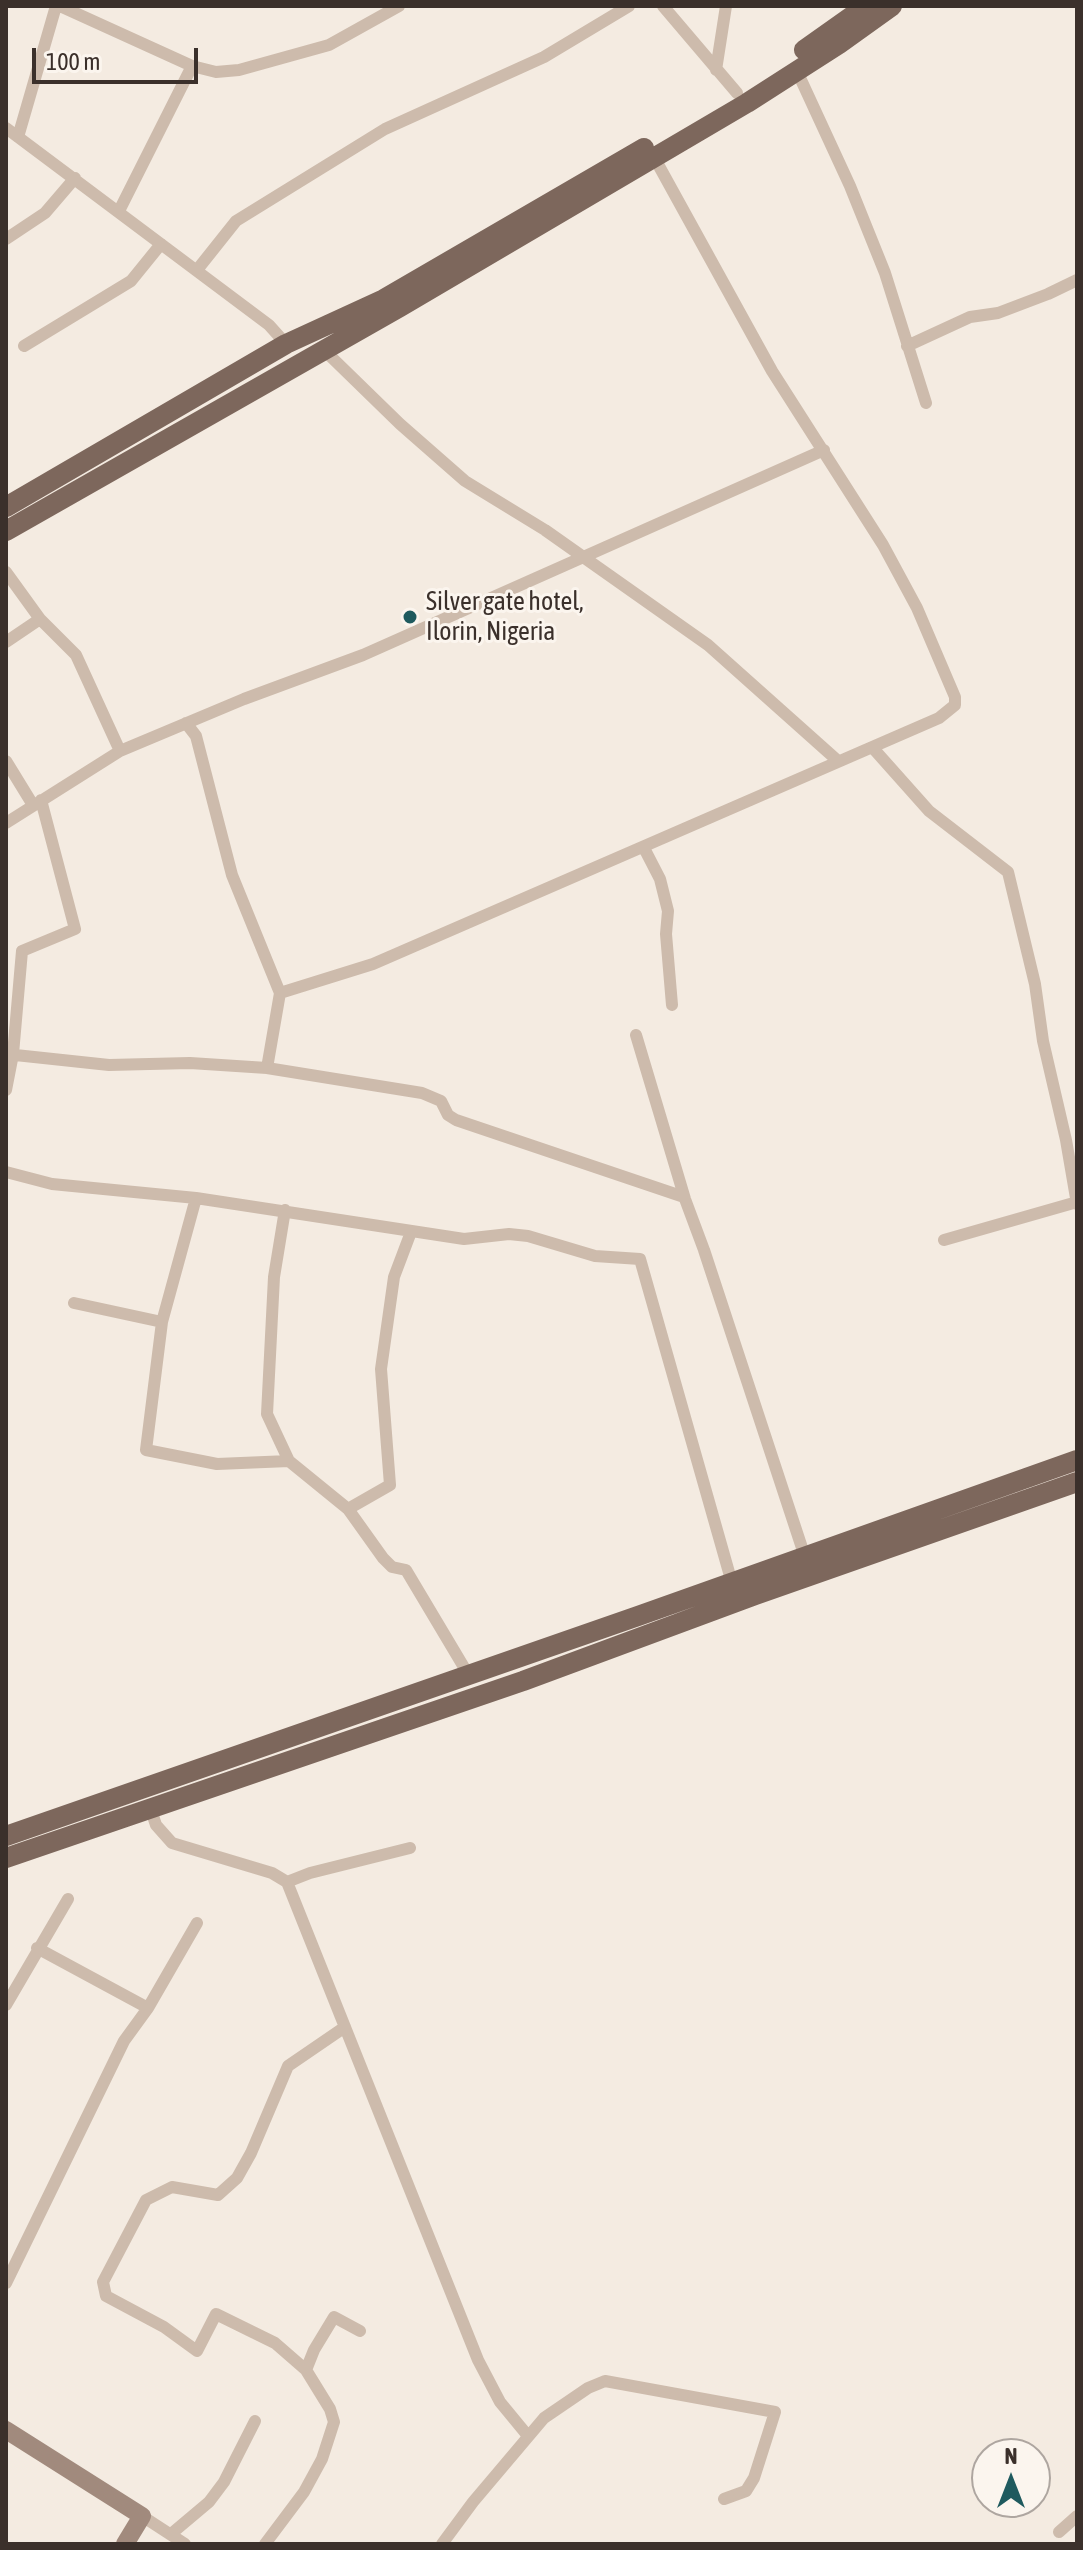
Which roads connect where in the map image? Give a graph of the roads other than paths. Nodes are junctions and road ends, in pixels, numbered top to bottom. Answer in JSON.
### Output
{"nodes":[{"id":1,"x":58,"y":6,"type":"edge"},
{"id":2,"x":399,"y":6,"type":"edge"},
{"id":3,"x":629,"y":6,"type":"edge"},
{"id":4,"x":663,"y":6,"type":"edge"},
{"id":5,"x":726,"y":6,"type":"edge"},
{"id":6,"x":866,"y":6,"type":"edge"},
{"id":7,"x":892,"y":6,"type":"edge"},
{"id":8,"x":379,"y":11,"type":"edge"},
{"id":9,"x":192,"y":66,"type":"junction"},
{"id":10,"x":796,"y":69,"type":"junction"},
{"id":11,"x":716,"y":70,"type":"junction"},
{"id":12,"x":737,"y":93,"type":"junction"},
{"id":13,"x":6,"y":128,"type":"edge"},
{"id":14,"x":18,"y":137,"type":"junction"},
{"id":15,"x":654,"y":157,"type":"junction"},
{"id":16,"x":75,"y":178,"type":"junction"},
{"id":17,"x":119,"y":211,"type":"junction"},
{"id":18,"x":6,"y":239,"type":"edge"},
{"id":19,"x":161,"y":244,"type":"junction"},
{"id":20,"x":197,"y":270,"type":"junction"},
{"id":21,"x":1077,"y":280,"type":"edge"},
{"id":22,"x":286,"y":344,"type":"junction"},
{"id":23,"x":24,"y":346,"type":"dead end"},
{"id":24,"x":907,"y":346,"type":"junction"},
{"id":25,"x":324,"y":350,"type":"junction"},
{"id":26,"x":192,"y":399,"type":"junction"},
{"id":27,"x":926,"y":403,"type":"dead end"},
{"id":28,"x":204,"y":417,"type":"junction"},
{"id":29,"x":824,"y":450,"type":"junction"},
{"id":30,"x":6,"y":507,"type":"edge"},
{"id":31,"x":6,"y":531,"type":"edge"},
{"id":32,"x":585,"y":558,"type":"junction"},
{"id":33,"x":6,"y":572,"type":"edge"},
{"id":34,"x":40,"y":619,"type":"junction"},
{"id":35,"x":6,"y":642,"type":"edge"},
{"id":36,"x":215,"y":711,"type":"junction"},
{"id":37,"x":186,"y":723,"type":"junction"},
{"id":38,"x":196,"y":736,"type":"junction"},
{"id":39,"x":872,"y":747,"type":"junction"},
{"id":40,"x":120,"y":751,"type":"junction"},
{"id":41,"x":6,"y":761,"type":"edge"},
{"id":42,"x":838,"y":761,"type":"junction"},
{"id":43,"x":37,"y":802,"type":"junction"},
{"id":44,"x":6,"y":823,"type":"edge"},
{"id":45,"x":644,"y":848,"type":"junction"},
{"id":46,"x":280,"y":993,"type":"junction"},
{"id":47,"x":672,"y":1005,"type":"dead end"},
{"id":48,"x":636,"y":1035,"type":"dead end"},
{"id":49,"x":9,"y":1054,"type":"edge"},
{"id":50,"x":267,"y":1068,"type":"junction"},
{"id":51,"x":6,"y":1090,"type":"edge"},
{"id":52,"x":6,"y":1172,"type":"edge"},
{"id":53,"x":684,"y":1197,"type":"junction"},
{"id":54,"x":196,"y":1198,"type":"junction"},
{"id":55,"x":1077,"y":1203,"type":"edge"},
{"id":56,"x":285,"y":1210,"type":"junction"},
{"id":57,"x":411,"y":1232,"type":"junction"},
{"id":58,"x":944,"y":1240,"type":"dead end"},
{"id":59,"x":74,"y":1303,"type":"dead end"},
{"id":60,"x":162,"y":1322,"type":"junction"},
{"id":61,"x":1077,"y":1460,"type":"edge"},
{"id":62,"x":289,"y":1461,"type":"junction"},
{"id":63,"x":1077,"y":1482,"type":"edge"},
{"id":64,"x":348,"y":1509,"type":"junction"},
{"id":65,"x":805,"y":1557,"type":"junction"},
{"id":66,"x":732,"y":1583,"type":"junction"},
{"id":67,"x":468,"y":1674,"type":"junction"},
{"id":68,"x":150,"y":1807,"type":"junction"},
{"id":69,"x":6,"y":1836,"type":"edge"},
{"id":70,"x":410,"y":1848,"type":"dead end"},
{"id":71,"x":6,"y":1858,"type":"edge"},
{"id":72,"x":287,"y":1882,"type":"junction"},
{"id":73,"x":68,"y":1899,"type":"dead end"},
{"id":74,"x":197,"y":1923,"type":"dead end"},
{"id":75,"x":37,"y":1948,"type":"junction"},
{"id":76,"x":6,"y":2005,"type":"edge"},
{"id":77,"x":148,"y":2008,"type":"junction"},
{"id":78,"x":345,"y":2027,"type":"junction"},
{"id":79,"x":10,"y":2265,"type":"edge"},
{"id":80,"x":6,"y":2283,"type":"edge"},
{"id":81,"x":360,"y":2331,"type":"dead end"},
{"id":82,"x":306,"y":2370,"type":"junction"},
{"id":83,"x":255,"y":2421,"type":"dead end"},
{"id":84,"x":6,"y":2430,"type":"edge"},
{"id":85,"x":528,"y":2436,"type":"junction"},
{"id":86,"x":724,"y":2499,"type":"dead end"},
{"id":87,"x":142,"y":2516,"type":"junction"},
{"id":88,"x":1077,"y":2516,"type":"edge"},
{"id":89,"x":1059,"y":2532,"type":"dead end"},
{"id":90,"x":171,"y":2534,"type":"junction"},
{"id":91,"x":125,"y":2544,"type":"edge"},
{"id":92,"x":185,"y":2544,"type":"edge"},
{"id":93,"x":265,"y":2544,"type":"edge"},
{"id":94,"x":442,"y":2544,"type":"edge"}],
"edges":[{"from":1,"to":9,"type":"street"},
{"from":1,"to":14,"type":"street"},
{"from":2,"to":8,"type":"street"},
{"from":3,"to":20,"type":"street"},
{"from":4,"to":11,"type":"street"},
{"from":5,"to":11,"type":"street"},
{"from":6,"to":12,"type":"main road"},
{"from":7,"to":10,"type":"main road"},
{"from":8,"to":9,"type":"street"},
{"from":9,"to":17,"type":"street"},
{"from":10,"to":15,"type":"main road"},
{"from":10,"to":24,"type":"street"},
{"from":11,"to":12,"type":"street"},
{"from":12,"to":22,"type":"main road"},
{"from":13,"to":14,"type":"street"},
{"from":14,"to":16,"type":"street"},
{"from":15,"to":25,"type":"main road"},
{"from":15,"to":29,"type":"street"},
{"from":16,"to":17,"type":"street"},
{"from":16,"to":18,"type":"street"},
{"from":17,"to":19,"type":"street"},
{"from":19,"to":20,"type":"street"},
{"from":19,"to":23,"type":"street"},
{"from":20,"to":22,"type":"street"},
{"from":21,"to":24,"type":"street"},
{"from":22,"to":26,"type":"main road"},
{"from":24,"to":27,"type":"street"},
{"from":25,"to":28,"type":"main road"},
{"from":25,"to":32,"type":"street"},
{"from":26,"to":28,"type":"main road"},
{"from":26,"to":30,"type":"main road"},
{"from":28,"to":31,"type":"main road"},
{"from":29,"to":32,"type":"street"},
{"from":29,"to":39,"type":"street"},
{"from":32,"to":36,"type":"street"},
{"from":32,"to":42,"type":"street"},
{"from":33,"to":34,"type":"street"},
{"from":34,"to":35,"type":"street"},
{"from":34,"to":40,"type":"street"},
{"from":36,"to":37,"type":"street"},
{"from":36,"to":38,"type":"street"},
{"from":37,"to":38,"type":"street"},
{"from":37,"to":40,"type":"street"},
{"from":38,"to":46,"type":"street"},
{"from":39,"to":42,"type":"street"},
{"from":39,"to":55,"type":"street"},
{"from":40,"to":43,"type":"street"},
{"from":41,"to":43,"type":"street"},
{"from":42,"to":45,"type":"street"},
{"from":43,"to":44,"type":"street"},
{"from":43,"to":49,"type":"street"},
{"from":45,"to":46,"type":"street"},
{"from":45,"to":47,"type":"street"},
{"from":46,"to":50,"type":"street"},
{"from":48,"to":53,"type":"street"},
{"from":49,"to":50,"type":"street"},
{"from":49,"to":51,"type":"street"},
{"from":50,"to":53,"type":"street"},
{"from":52,"to":54,"type":"street"},
{"from":53,"to":65,"type":"street"},
{"from":54,"to":56,"type":"street"},
{"from":54,"to":60,"type":"street"},
{"from":55,"to":58,"type":"street"},
{"from":56,"to":57,"type":"street"},
{"from":56,"to":62,"type":"street"},
{"from":57,"to":64,"type":"street"},
{"from":57,"to":66,"type":"street"},
{"from":59,"to":60,"type":"street"},
{"from":60,"to":62,"type":"street"},
{"from":61,"to":65,"type":"main road"},
{"from":62,"to":64,"type":"street"},
{"from":63,"to":68,"type":"main road"},
{"from":64,"to":67,"type":"street"},
{"from":65,"to":66,"type":"main road"},
{"from":66,"to":67,"type":"main road"},
{"from":67,"to":69,"type":"main road"},
{"from":68,"to":71,"type":"main road"},
{"from":68,"to":72,"type":"street"},
{"from":70,"to":72,"type":"street"},
{"from":72,"to":78,"type":"street"},
{"from":73,"to":75,"type":"street"},
{"from":74,"to":77,"type":"street"},
{"from":75,"to":76,"type":"street"},
{"from":75,"to":77,"type":"street"},
{"from":77,"to":79,"type":"street"},
{"from":78,"to":82,"type":"street"},
{"from":78,"to":85,"type":"street"},
{"from":79,"to":80,"type":"street"},
{"from":81,"to":82,"type":"street"},
{"from":82,"to":93,"type":"street"},
{"from":83,"to":90,"type":"street"},
{"from":84,"to":87,"type":"street"},
{"from":85,"to":86,"type":"street"},
{"from":85,"to":94,"type":"street"},
{"from":87,"to":90,"type":"street"},
{"from":87,"to":91,"type":"street"},
{"from":88,"to":89,"type":"street"},
{"from":90,"to":92,"type":"street"}]}
